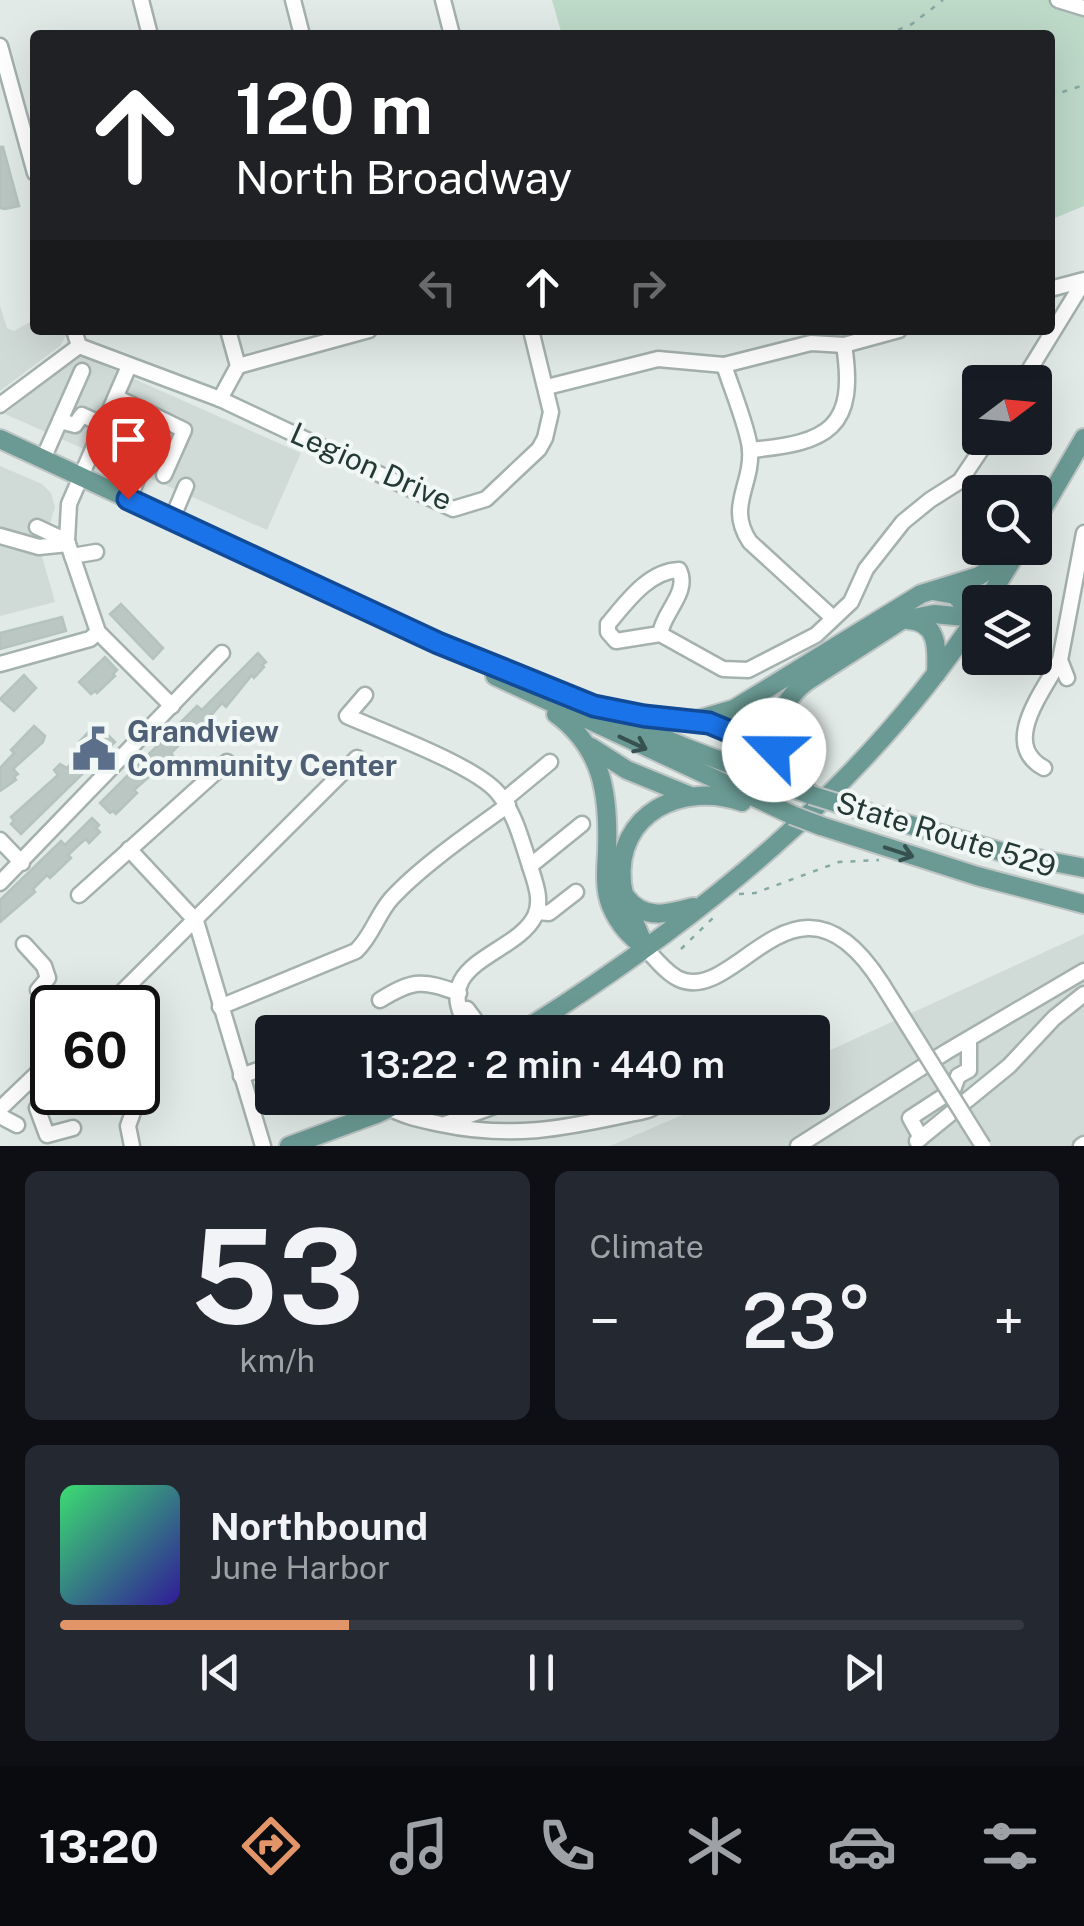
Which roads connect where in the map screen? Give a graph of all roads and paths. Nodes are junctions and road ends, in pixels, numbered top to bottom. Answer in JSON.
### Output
{"nodes":[{"id":1,"x":141,"y":0,"type":"edge"},
{"id":2,"x":292,"y":0,"type":"edge"},
{"id":3,"x":443,"y":0,"type":"edge"},
{"id":4,"x":943,"y":0,"type":"edge"},
{"id":5,"x":1058,"y":0,"type":"edge"},
{"id":6,"x":1084,"y":8,"type":"edge"},
{"id":7,"x":149,"y":30,"type":"edge"},
{"id":8,"x":301,"y":30,"type":"edge"},
{"id":9,"x":451,"y":30,"type":"edge"},
{"id":10,"x":898,"y":30,"type":"edge"},
{"id":11,"x":0,"y":46,"type":"edge"},
{"id":12,"x":1084,"y":85,"type":"edge"},
{"id":13,"x":1055,"y":94,"type":"edge"},
{"id":14,"x":30,"y":153,"type":"edge"},
{"id":15,"x":1084,"y":280,"type":"edge"},
{"id":16,"x":1055,"y":288,"type":"edge"},
{"id":17,"x":1055,"y":328,"type":"edge"},
{"id":18,"x":75,"y":335,"type":"edge"},
{"id":19,"x":229,"y":335,"type":"edge"},
{"id":20,"x":352,"y":335,"type":"edge"},
{"id":21,"x":532,"y":335,"type":"edge"},
{"id":22,"x":881,"y":335,"type":"edge"},
{"id":23,"x":1051,"y":335,"type":"edge"},
{"id":24,"x":844,"y":345,"type":"junction"},
{"id":25,"x":78,"y":346,"type":"junction"},
{"id":26,"x":724,"y":365,"type":"junction"},
{"id":27,"x":1032,"y":365,"type":"edge"},
{"id":28,"x":130,"y":366,"type":"junction"},
{"id":29,"x":238,"y":366,"type":"junction"},
{"id":30,"x":82,"y":371,"type":"dead end"},
{"id":31,"x":547,"y":388,"type":"junction"},
{"id":32,"x":116,"y":397,"type":"junction"},
{"id":33,"x":220,"y":399,"type":"junction"},
{"id":34,"x":0,"y":405,"type":"edge"},
{"id":35,"x":60,"y":421,"type":"junction"},
{"id":36,"x":104,"y":425,"type":"junction"},
{"id":37,"x":1084,"y":438,"type":"edge"},
{"id":38,"x":0,"y":439,"type":"edge"},
{"id":39,"x":97,"y":442,"type":"junction"},
{"id":40,"x":750,"y":450,"type":"junction"},
{"id":41,"x":977,"y":455,"type":"edge"},
{"id":42,"x":43,"y":459,"type":"junction"},
{"id":43,"x":164,"y":474,"type":"dead end"},
{"id":44,"x":82,"y":477,"type":"junction"},
{"id":45,"x":186,"y":486,"type":"dead end"},
{"id":46,"x":1052,"y":493,"type":"edge"},
{"id":47,"x":128,"y":499,"type":"junction"},
{"id":48,"x":172,"y":519,"type":"junction"},
{"id":49,"x":37,"y":527,"type":"dead end"},
{"id":50,"x":1084,"y":533,"type":"edge"},
{"id":51,"x":0,"y":536,"type":"edge"},
{"id":52,"x":69,"y":547,"type":"junction"},
{"id":53,"x":96,"y":552,"type":"dead end"},
{"id":54,"x":995,"y":565,"type":"edge"},
{"id":55,"x":921,"y":594,"type":"junction"},
{"id":56,"x":962,"y":599,"type":"edge"},
{"id":57,"x":962,"y":612,"type":"edge"},
{"id":58,"x":833,"y":618,"type":"junction"},
{"id":59,"x":902,"y":620,"type":"junction"},
{"id":60,"x":98,"y":632,"type":"junction"},
{"id":61,"x":663,"y":636,"type":"junction"},
{"id":62,"x":962,"y":638,"type":"edge"},
{"id":63,"x":438,"y":643,"type":"junction"},
{"id":64,"x":222,"y":653,"type":"dead end"},
{"id":65,"x":1060,"y":660,"type":"junction"},
{"id":66,"x":0,"y":664,"type":"edge"},
{"id":67,"x":936,"y":674,"type":"junction"},
{"id":68,"x":1067,"y":678,"type":"dead end"},
{"id":69,"x":514,"y":686,"type":"junction"},
{"id":70,"x":365,"y":694,"type":"dead end"},
{"id":71,"x":172,"y":706,"type":"junction"},
{"id":72,"x":594,"y":706,"type":"junction"},
{"id":73,"x":696,"y":720,"type":"junction"},
{"id":74,"x":586,"y":744,"type":"junction"},
{"id":75,"x":783,"y":754,"type":"junction"},
{"id":76,"x":357,"y":758,"type":"dead end"},
{"id":77,"x":227,"y":762,"type":"dead end"},
{"id":78,"x":550,"y":762,"type":"dead end"},
{"id":79,"x":1044,"y":768,"type":"dead end"},
{"id":80,"x":688,"y":795,"type":"junction"},
{"id":81,"x":810,"y":795,"type":"junction"},
{"id":82,"x":506,"y":802,"type":"junction"},
{"id":83,"x":792,"y":816,"type":"junction"},
{"id":84,"x":582,"y":824,"type":"dead end"},
{"id":85,"x":0,"y":840,"type":"edge"},
{"id":86,"x":129,"y":849,"type":"junction"},
{"id":87,"x":880,"y":860,"type":"dead end"},
{"id":88,"x":22,"y":863,"type":"junction"},
{"id":89,"x":530,"y":866,"type":"junction"},
{"id":90,"x":1076,"y":867,"type":"edge"},
{"id":91,"x":0,"y":883,"type":"edge"},
{"id":92,"x":576,"y":892,"type":"dead end"},
{"id":93,"x":624,"y":892,"type":"junction"},
{"id":94,"x":739,"y":894,"type":"dead end"},
{"id":95,"x":79,"y":895,"type":"dead end"},
{"id":96,"x":709,"y":902,"type":"junction"},
{"id":97,"x":1084,"y":904,"type":"edge"},
{"id":98,"x":536,"y":912,"type":"junction"},
{"id":99,"x":196,"y":920,"type":"junction"},
{"id":100,"x":24,"y":944,"type":"dead end"},
{"id":101,"x":646,"y":948,"type":"junction"},
{"id":102,"x":1084,"y":971,"type":"edge"},
{"id":103,"x":42,"y":985,"type":"edge"},
{"id":104,"x":133,"y":985,"type":"edge"},
{"id":105,"x":459,"y":993,"type":"junction"},
{"id":106,"x":1084,"y":994,"type":"edge"},
{"id":107,"x":380,"y":1000,"type":"dead end"},
{"id":108,"x":220,"y":1007,"type":"junction"},
{"id":109,"x":462,"y":1015,"type":"edge"},
{"id":110,"x":473,"y":1015,"type":"edge"},
{"id":111,"x":547,"y":1015,"type":"edge"},
{"id":112,"x":968,"y":1038,"type":"junction"},
{"id":113,"x":255,"y":1071,"type":"edge"},
{"id":114,"x":241,"y":1076,"type":"junction"},
{"id":115,"x":30,"y":1080,"type":"edge"},
{"id":116,"x":0,"y":1113,"type":"edge"},
{"id":117,"x":39,"y":1115,"type":"edge"},
{"id":118,"x":132,"y":1115,"type":"edge"},
{"id":119,"x":371,"y":1115,"type":"edge"},
{"id":120,"x":404,"y":1115,"type":"edge"},
{"id":121,"x":469,"y":1115,"type":"edge"},
{"id":122,"x":627,"y":1115,"type":"edge"},
{"id":123,"x":444,"y":1124,"type":"junction"},
{"id":124,"x":17,"y":1125,"type":"dead end"},
{"id":125,"x":74,"y":1128,"type":"dead end"},
{"id":126,"x":132,"y":1146,"type":"edge"},
{"id":127,"x":263,"y":1146,"type":"edge"},
{"id":128,"x":289,"y":1146,"type":"edge"},
{"id":129,"x":798,"y":1146,"type":"edge"},
{"id":130,"x":983,"y":1146,"type":"edge"}],
"edges":[{"from":1,"to":7,"type":"street"},
{"from":2,"to":8,"type":"street"},
{"from":3,"to":9,"type":"street"},
{"from":4,"to":10,"type":"path"},
{"from":5,"to":6,"type":"street"},
{"from":11,"to":14,"type":"street"},
{"from":12,"to":13,"type":"path"},
{"from":15,"to":16,"type":"street"},
{"from":15,"to":17,"type":"street"},
{"from":18,"to":25,"type":"street"},
{"from":19,"to":29,"type":"street"},
{"from":20,"to":29,"type":"street"},
{"from":21,"to":31,"type":"street","name":"Legion Drive"},
{"from":22,"to":24,"type":"street"},
{"from":23,"to":27,"type":"street"},
{"from":24,"to":26,"type":"street"},
{"from":24,"to":40,"type":"street"},
{"from":25,"to":28,"type":"street","name":"Legion Drive"},
{"from":25,"to":34,"type":"street"},
{"from":26,"to":31,"type":"street"},
{"from":26,"to":40,"type":"street"},
{"from":28,"to":32,"type":"street"},
{"from":28,"to":33,"type":"street","name":"Legion Drive"},
{"from":29,"to":33,"type":"street"},
{"from":30,"to":35,"type":"street"},
{"from":31,"to":33,"type":"street","name":"Legion Drive"},
{"from":32,"to":36,"type":"street"},
{"from":32,"to":43,"type":"street"},
{"from":35,"to":36,"type":"street"},
{"from":35,"to":42,"type":"street"},
{"from":36,"to":39,"type":"street"},
{"from":37,"to":46,"type":"main road"},
{"from":38,"to":42,"type":"main road"},
{"from":39,"to":44,"type":"street"},
{"from":39,"to":47,"type":"street"},
{"from":40,"to":58,"type":"street"},
{"from":41,"to":58,"type":"street"},
{"from":42,"to":44,"type":"main road"},
{"from":44,"to":47,"type":"main road"},
{"from":44,"to":52,"type":"street"},
{"from":45,"to":48,"type":"street"},
{"from":47,"to":48,"type":"main road"},
{"from":48,"to":63,"type":"main road"},
{"from":49,"to":52,"type":"street"},
{"from":50,"to":65,"type":"street"},
{"from":51,"to":52,"type":"street"},
{"from":52,"to":53,"type":"street"},
{"from":52,"to":60,"type":"street"},
{"from":54,"to":55,"type":"main road"},
{"from":55,"to":56,"type":"main road"},
{"from":55,"to":73,"type":"main road"},
{"from":57,"to":59,"type":"main road"},
{"from":58,"to":61,"type":"street"},
{"from":59,"to":67,"type":"main road"},
{"from":59,"to":75,"type":"main road"},
{"from":60,"to":66,"type":"street"},
{"from":60,"to":71,"type":"street"},
{"from":61,"to":61,"type":"street"},
{"from":62,"to":67,"type":"main road"},
{"from":63,"to":69,"type":"main road"},
{"from":63,"to":72,"type":"main road"},
{"from":64,"to":71,"type":"street"},
{"from":65,"to":68,"type":"street"},
{"from":65,"to":79,"type":"street"},
{"from":67,"to":96,"type":"main road"},
{"from":69,"to":74,"type":"main road"},
{"from":69,"to":83,"type":"main road","one_way":true},
{"from":70,"to":82,"type":"street"},
{"from":71,"to":88,"type":"street"},
{"from":72,"to":73,"type":"main road"},
{"from":72,"to":81,"type":"main road","name":"State Route 529"},
{"from":73,"to":75,"type":"main road"},
{"from":74,"to":80,"type":"main road"},
{"from":74,"to":101,"type":"main road"},
{"from":75,"to":81,"type":"main road"},
{"from":76,"to":99,"type":"street"},
{"from":77,"to":86,"type":"street"},
{"from":78,"to":82,"type":"street"},
{"from":80,"to":83,"type":"main road"},
{"from":80,"to":93,"type":"main road"},
{"from":81,"to":90,"type":"main road","name":"State Route 529","bridge":true},
{"from":82,"to":89,"type":"street"},
{"from":82,"to":108,"type":"street"},
{"from":83,"to":97,"type":"main road","name":"State Route 529","one_way":true,"bridge":true},
{"from":84,"to":89,"type":"street"},
{"from":85,"to":88,"type":"street"},
{"from":86,"to":95,"type":"street"},
{"from":86,"to":99,"type":"street"},
{"from":87,"to":94,"type":"path"},
{"from":88,"to":91,"type":"street"},
{"from":89,"to":98,"type":"street"},
{"from":92,"to":98,"type":"street"},
{"from":93,"to":96,"type":"main road"},
{"from":93,"to":101,"type":"main road"},
{"from":96,"to":101,"type":"main road"},
{"from":98,"to":105,"type":"street"},
{"from":99,"to":104,"type":"street"},
{"from":99,"to":108,"type":"street"},
{"from":100,"to":103,"type":"street"},
{"from":101,"to":111,"type":"main road"},
{"from":101,"to":130,"type":"street","bridge":true},
{"from":102,"to":112,"type":"street"},
{"from":105,"to":107,"type":"street"},
{"from":105,"to":109,"type":"street"},
{"from":105,"to":110,"type":"street"},
{"from":106,"to":112,"type":"street"},
{"from":108,"to":114,"type":"street"},
{"from":112,"to":129,"type":"street"},
{"from":113,"to":114,"type":"street"},
{"from":114,"to":127,"type":"street"},
{"from":115,"to":116,"type":"street"},
{"from":116,"to":124,"type":"street"},
{"from":117,"to":125,"type":"street"},
{"from":118,"to":126,"type":"street"},
{"from":119,"to":128,"type":"main road"},
{"from":120,"to":123,"type":"street"},
{"from":121,"to":123,"type":"street"},
{"from":122,"to":123,"type":"street"}]}
